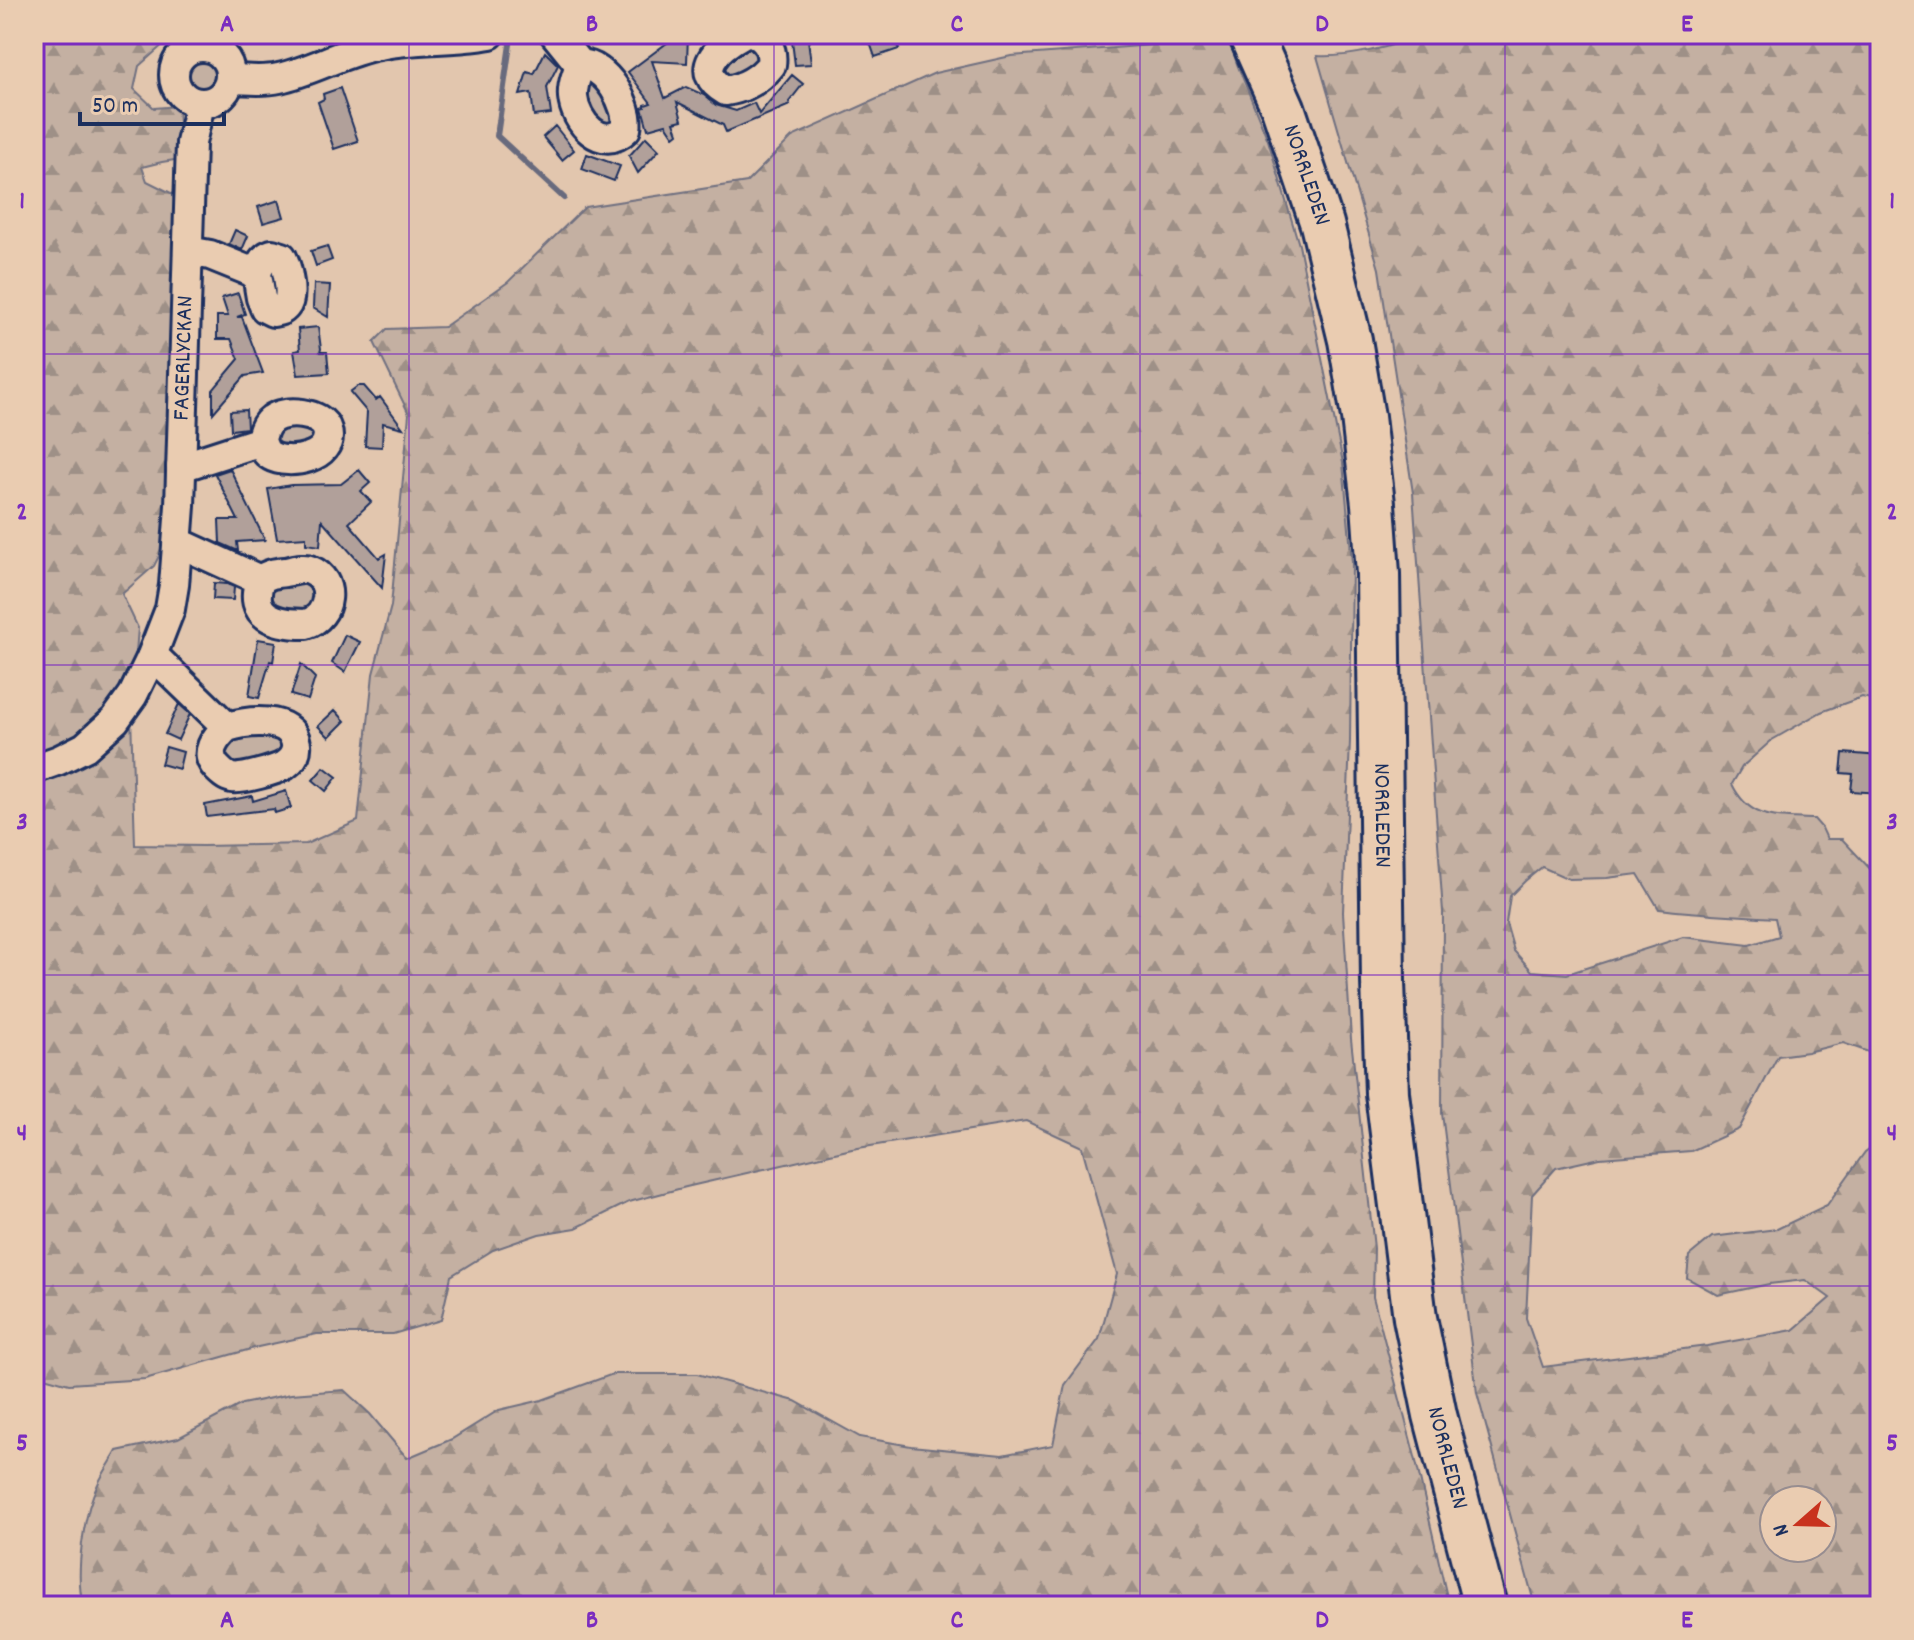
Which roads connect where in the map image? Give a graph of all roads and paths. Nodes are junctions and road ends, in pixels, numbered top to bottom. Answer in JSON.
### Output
{"nodes":[{"id":1,"x":490,"y":34,"type":"edge"},
{"id":2,"x":555,"y":34,"type":"edge"},
{"id":3,"x":742,"y":34,"type":"edge"},
{"id":4,"x":756,"y":34,"type":"edge"},
{"id":5,"x":1250,"y":34,"type":"edge"},
{"id":6,"x":203,"y":40,"type":"edge"},
{"id":7,"x":580,"y":65,"type":"dead end"},
{"id":8,"x":230,"y":79,"type":"junction"},
{"id":9,"x":200,"y":104,"type":"junction"},
{"id":10,"x":188,"y":251,"type":"junction"},
{"id":11,"x":257,"y":274,"type":"dead end"},
{"id":12,"x":261,"y":441,"type":"dead end"},
{"id":13,"x":181,"y":467,"type":"junction"},
{"id":14,"x":178,"y":545,"type":"junction"},
{"id":15,"x":260,"y":580,"type":"dead end"},
{"id":16,"x":151,"y":658,"type":"junction"},
{"id":17,"x":227,"y":727,"type":"dead end"},
{"id":18,"x":34,"y":769,"type":"edge"},
{"id":19,"x":1485,"y":1606,"type":"edge"}],
"edges":[{"from":1,"to":8,"type":"street"},
{"from":2,"to":7,"type":"street"},
{"from":3,"to":4,"type":"street"},
{"from":5,"to":19,"type":"highway","name":"NORRLEDEN"},
{"from":6,"to":8,"type":"street"},
{"from":6,"to":9,"type":"street"},
{"from":8,"to":9,"type":"street"},
{"from":9,"to":10,"type":"street","name":"FAGERLYCKAN"},
{"from":10,"to":11,"type":"street"},
{"from":10,"to":13,"type":"street","name":"FAGERLYCKAN"},
{"from":12,"to":13,"type":"street"},
{"from":13,"to":14,"type":"street","name":"FAGERLYCKAN"},
{"from":14,"to":15,"type":"street"},
{"from":14,"to":16,"type":"street","name":"FAGERLYCKAN"},
{"from":16,"to":17,"type":"street"},
{"from":16,"to":18,"type":"street","name":"FAGERLYCKAN"}]}
